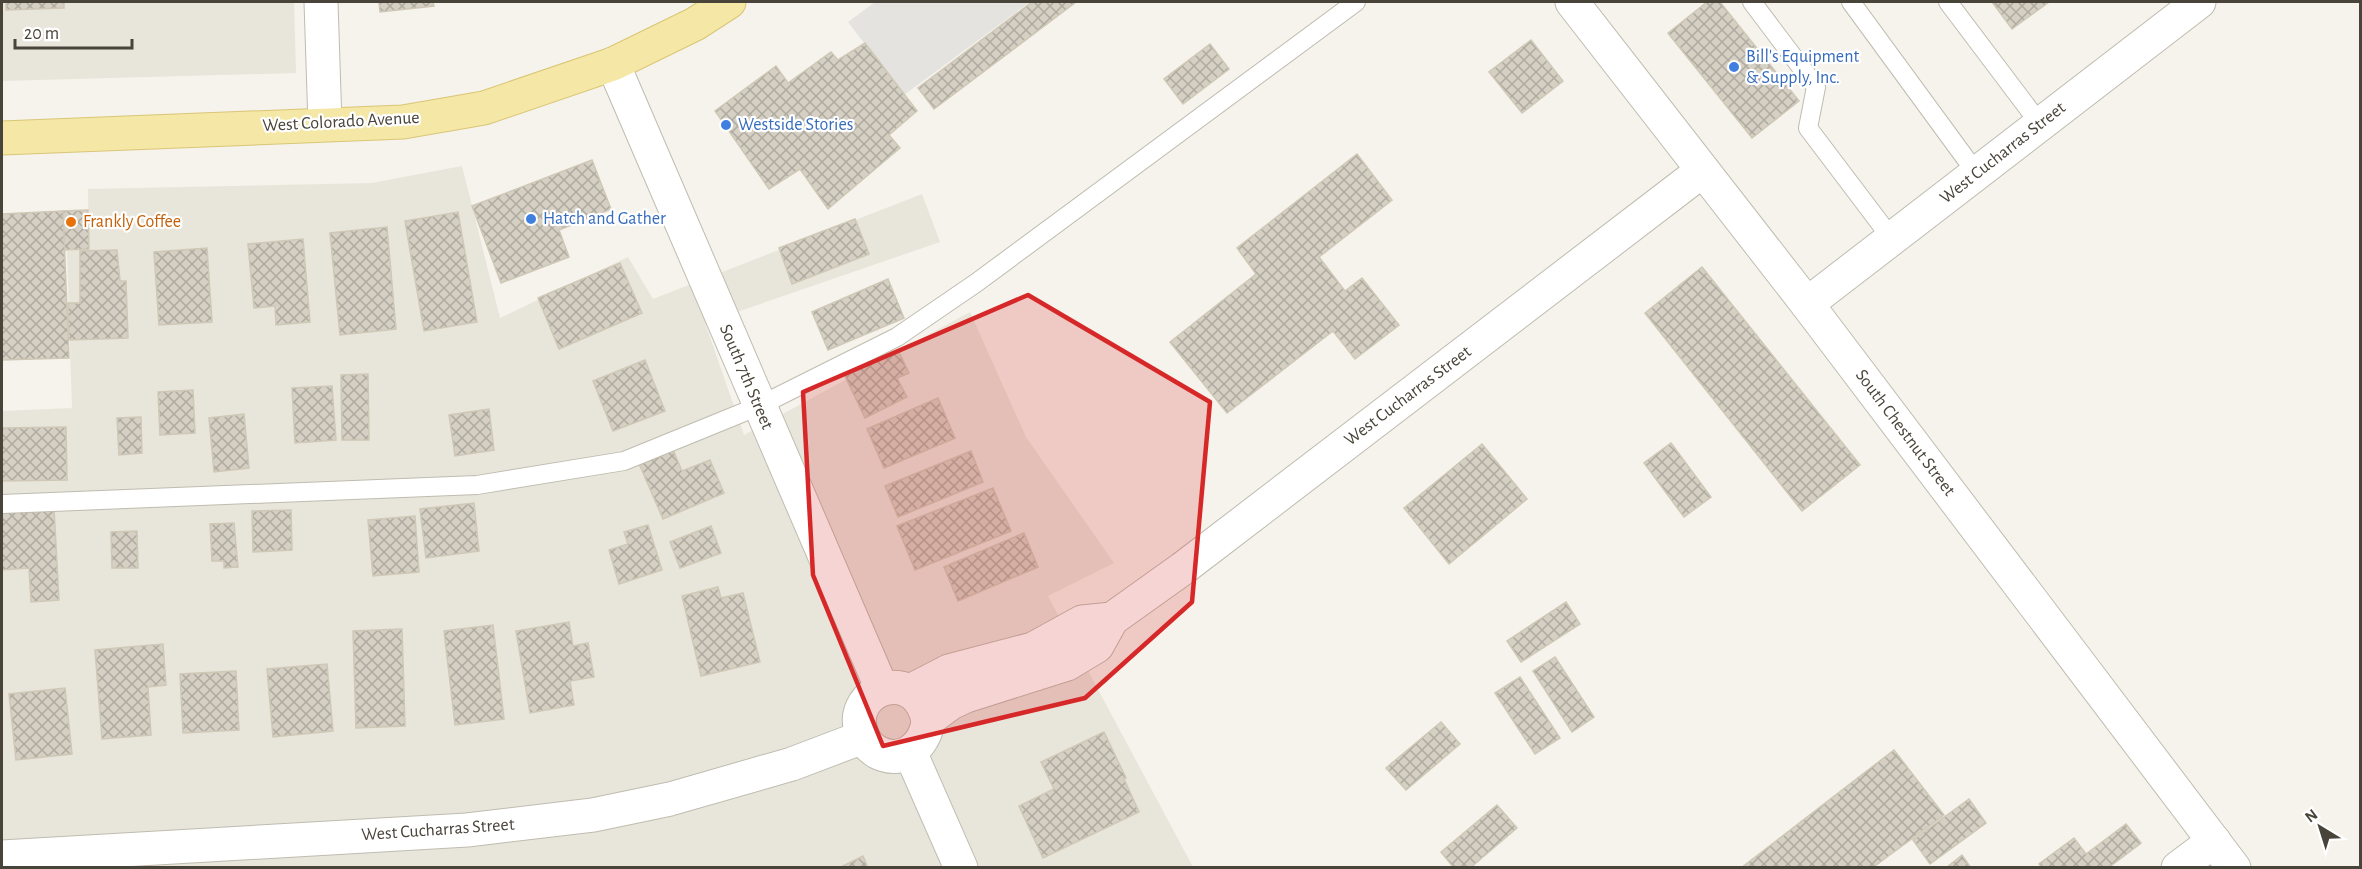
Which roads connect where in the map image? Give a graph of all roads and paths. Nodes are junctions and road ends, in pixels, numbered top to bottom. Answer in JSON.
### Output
{"nodes":[{"id":1,"x":321,"y":2,"type":"edge"},
{"id":2,"x":729,"y":2,"type":"edge"},
{"id":3,"x":1356,"y":2,"type":"edge"},
{"id":4,"x":1572,"y":2,"type":"edge"},
{"id":5,"x":1752,"y":2,"type":"edge"},
{"id":6,"x":1851,"y":2,"type":"edge"},
{"id":7,"x":1948,"y":2,"type":"edge"},
{"id":8,"x":2199,"y":2,"type":"edge"},
{"id":9,"x":613,"y":64,"type":"junction"},
{"id":10,"x":326,"y":124,"type":"junction"},
{"id":11,"x":2040,"y":124,"type":"junction"},
{"id":12,"x":2,"y":138,"type":"edge"},
{"id":13,"x":1702,"y":171,"type":"junction"},
{"id":14,"x":1977,"y":174,"type":"junction"},
{"id":15,"x":1892,"y":239,"type":"junction"},
{"id":16,"x":1807,"y":304,"type":"junction"},
{"id":17,"x":759,"y":406,"type":"junction"},
{"id":18,"x":2,"y":504,"type":"edge"},
{"id":19,"x":1112,"y":619,"type":"junction"},
{"id":20,"x":896,"y":690,"type":"junction"},
{"id":21,"x":928,"y":720,"type":"junction"},
{"id":22,"x":863,"y":737,"type":"junction"},
{"id":23,"x":910,"y":752,"type":"junction"},
{"id":24,"x":2214,"y":841,"type":"junction"},
{"id":25,"x":2,"y":857,"type":"edge"},
{"id":26,"x":961,"y":867,"type":"edge"},
{"id":27,"x":2178,"y":867,"type":"edge"},
{"id":28,"x":2234,"y":867,"type":"edge"}],
"edges":[{"from":1,"to":10,"type":"street"},
{"from":2,"to":9,"type":"main road","name":"West Colorado Avenue"},
{"from":3,"to":17,"type":"lane"},
{"from":4,"to":13,"type":"street","name":"South Chestnut Street"},
{"from":5,"to":15,"type":"lane"},
{"from":6,"to":14,"type":"lane"},
{"from":7,"to":11,"type":"lane"},
{"from":8,"to":11,"type":"street","name":"West Cucharras Street"},
{"from":9,"to":10,"type":"main road","name":"West Colorado Avenue"},
{"from":9,"to":17,"type":"street","name":"South 7th Street"},
{"from":10,"to":12,"type":"main road","name":"West Colorado Avenue"},
{"from":11,"to":14,"type":"street","name":"West Cucharras Street"},
{"from":13,"to":16,"type":"street","name":"South Chestnut Street"},
{"from":13,"to":19,"type":"street","name":"West Cucharras Street"},
{"from":14,"to":15,"type":"street","name":"West Cucharras Street"},
{"from":15,"to":16,"type":"street","name":"West Cucharras Street"},
{"from":16,"to":24,"type":"street","name":"South Chestnut Street"},
{"from":17,"to":18,"type":"lane"},
{"from":17,"to":20,"type":"street","name":"South 7th Street"},
{"from":19,"to":20,"type":"street","name":"West Cucharras Street"},
{"from":19,"to":21,"type":"street","name":"West Cucharras Street"},
{"from":20,"to":21,"type":"street"},
{"from":20,"to":22,"type":"street","name":"West Cucharras Street"},
{"from":21,"to":23,"type":"street","name":"West Cucharras Street"},
{"from":22,"to":23,"type":"street"},
{"from":22,"to":25,"type":"street","name":"West Cucharras Street"},
{"from":23,"to":26,"type":"street"},
{"from":24,"to":27,"type":"street"},
{"from":24,"to":28,"type":"street","name":"South Chestnut Street"}]}
